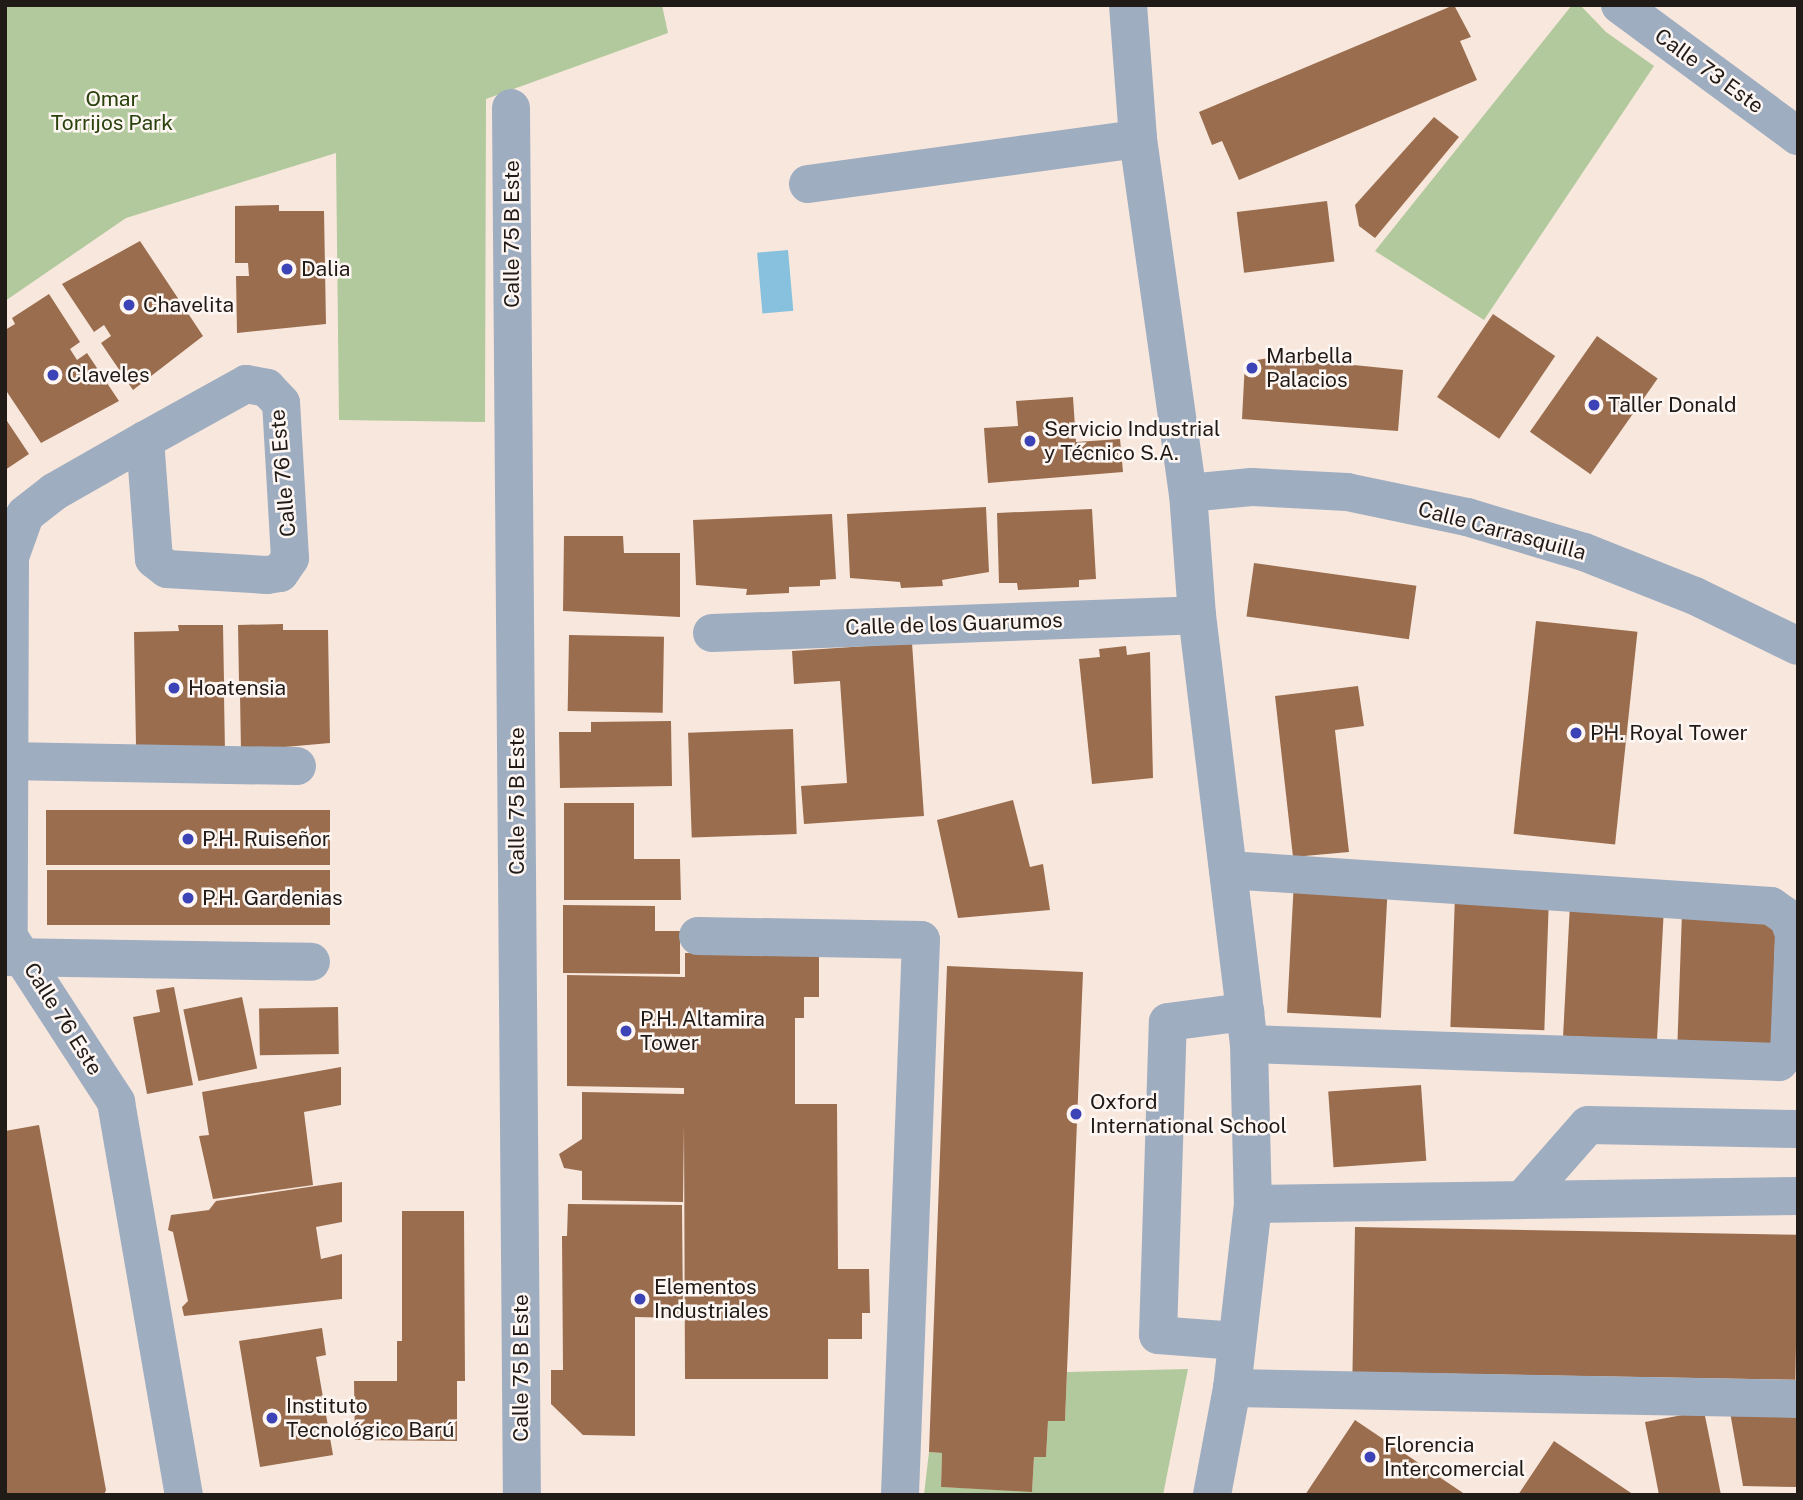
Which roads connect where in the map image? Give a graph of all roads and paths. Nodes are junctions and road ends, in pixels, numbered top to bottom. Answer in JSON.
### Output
{"nodes":[{"id":1,"x":1128,"y":5,"type":"edge"},
{"id":2,"x":1620,"y":5,"type":"edge"},
{"id":3,"x":511,"y":108,"type":"dead end"},
{"id":4,"x":1798,"y":136,"type":"edge"},
{"id":5,"x":1138,"y":139,"type":"junction"},
{"id":6,"x":808,"y":184,"type":"dead end"},
{"id":7,"x":145,"y":440,"type":"junction"},
{"id":8,"x":1188,"y":493,"type":"junction"},
{"id":9,"x":1197,"y":615,"type":"junction"},
{"id":10,"x":712,"y":633,"type":"dead end"},
{"id":11,"x":1798,"y":646,"type":"edge"},
{"id":12,"x":8,"y":701,"type":"edge"},
{"id":13,"x":8,"y":761,"type":"edge"},
{"id":14,"x":297,"y":765,"type":"dead end"},
{"id":15,"x":1228,"y":870,"type":"junction"},
{"id":16,"x":698,"y":936,"type":"dead end"},
{"id":17,"x":15,"y":957,"type":"edge"},
{"id":18,"x":311,"y":962,"type":"dead end"},
{"id":19,"x":1247,"y":1028,"type":"junction"},
{"id":20,"x":1798,"y":1129,"type":"edge"},
{"id":21,"x":1798,"y":1196,"type":"edge"},
{"id":22,"x":1523,"y":1199,"type":"junction"},
{"id":23,"x":1253,"y":1204,"type":"junction"},
{"id":24,"x":1237,"y":1341,"type":"junction"},
{"id":25,"x":1232,"y":1388,"type":"junction"},
{"id":26,"x":1798,"y":1399,"type":"edge"},
{"id":27,"x":184,"y":1495,"type":"edge"},
{"id":28,"x":522,"y":1495,"type":"edge"},
{"id":29,"x":900,"y":1495,"type":"edge"},
{"id":30,"x":1212,"y":1495,"type":"edge"}],
"edges":[{"from":1,"to":5,"type":"street"},
{"from":2,"to":4,"type":"street","name":"Calle 73 Este"},
{"from":3,"to":28,"type":"street","name":"Calle 75 B Este"},
{"from":5,"to":6,"type":"street"},
{"from":5,"to":8,"type":"street"},
{"from":7,"to":7,"type":"street","name":"Calle 76 Este"},
{"from":7,"to":12,"type":"street","name":"Calle 76 Este"},
{"from":8,"to":9,"type":"street"},
{"from":8,"to":11,"type":"street","name":"Calle Carrasquilla"},
{"from":9,"to":10,"type":"street","name":"Calle de los Guarumos"},
{"from":9,"to":15,"type":"street"},
{"from":12,"to":13,"type":"street","name":"Calle 76 Este"},
{"from":13,"to":14,"type":"street"},
{"from":13,"to":17,"type":"street","name":"Calle 76 Este"},
{"from":15,"to":19,"type":"street"},
{"from":15,"to":19,"type":"street"},
{"from":16,"to":29,"type":"street"},
{"from":17,"to":18,"type":"street"},
{"from":17,"to":27,"type":"street","name":"Calle 76 Este"},
{"from":19,"to":23,"type":"street"},
{"from":19,"to":24,"type":"street"},
{"from":20,"to":22,"type":"street"},
{"from":21,"to":22,"type":"street"},
{"from":22,"to":23,"type":"street"},
{"from":23,"to":24,"type":"street"},
{"from":24,"to":25,"type":"street"},
{"from":25,"to":26,"type":"street"},
{"from":25,"to":30,"type":"street"}]}
